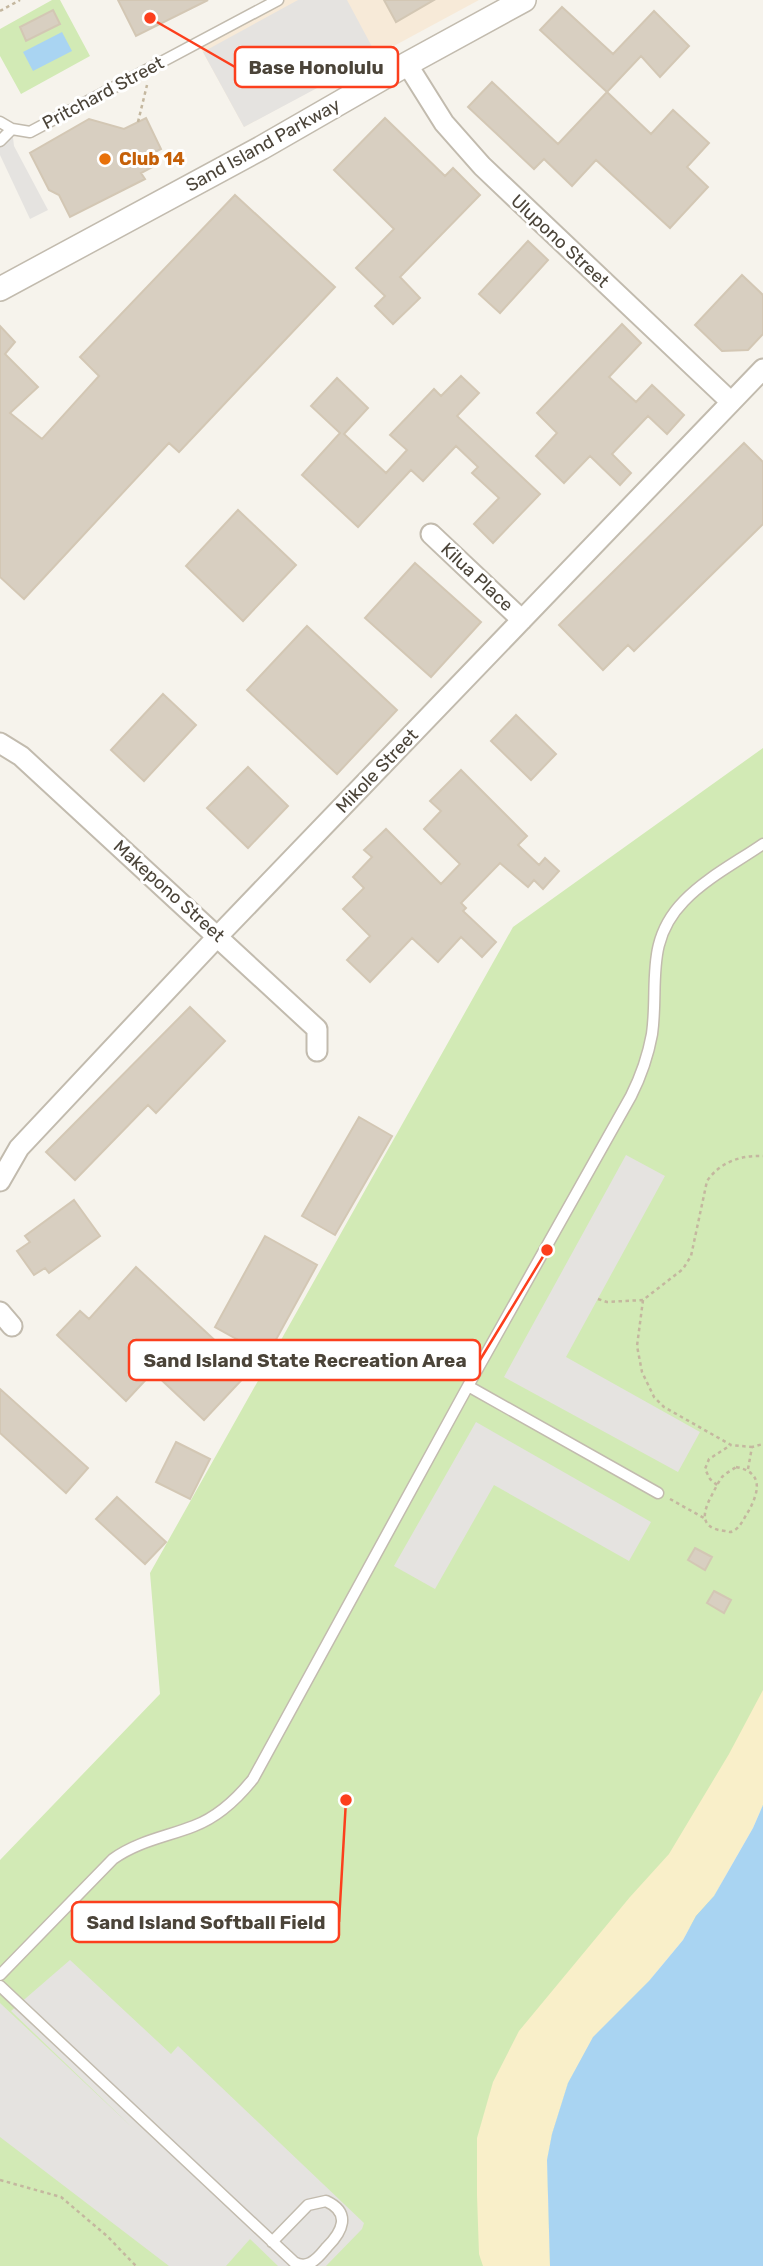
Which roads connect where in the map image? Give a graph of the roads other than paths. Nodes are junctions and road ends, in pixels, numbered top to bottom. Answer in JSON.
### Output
{"nodes":[{"id":1,"x":278,"y":0,"type":"edge"},
{"id":2,"x":524,"y":0,"type":"edge"},
{"id":3,"x":407,"y":64,"type":"junction"},
{"id":4,"x":0,"y":122,"type":"edge"},
{"id":5,"x":12,"y":129,"type":"junction"},
{"id":6,"x":0,"y":141,"type":"edge"},
{"id":7,"x":0,"y":289,"type":"edge"},
{"id":8,"x":763,"y":369,"type":"edge"},
{"id":9,"x":731,"y":402,"type":"junction"},
{"id":10,"x":431,"y":534,"type":"dead end"},
{"id":11,"x":522,"y":620,"type":"junction"},
{"id":12,"x":0,"y":743,"type":"edge"},
{"id":13,"x":763,"y":844,"type":"edge"},
{"id":14,"x":218,"y":936,"type":"junction"},
{"id":15,"x":317,"y":1051,"type":"dead end"},
{"id":16,"x":0,"y":1181,"type":"edge"},
{"id":17,"x":468,"y":1387,"type":"junction"},
{"id":18,"x":658,"y":1493,"type":"road end"},
{"id":19,"x":0,"y":1975,"type":"edge"},
{"id":20,"x":0,"y":1986,"type":"edge"},
{"id":21,"x":272,"y":2242,"type":"junction"}],
"edges":[{"from":1,"to":5,"type":"lane","name":"Pritchard Street"},
{"from":2,"to":3,"type":"street","name":"Sand Island Parkway"},
{"from":3,"to":7,"type":"street","name":"Sand Island Parkway"},
{"from":3,"to":9,"type":"street","name":"Ulupono Street"},
{"from":4,"to":5,"type":"lane"},
{"from":5,"to":6,"type":"lane"},
{"from":8,"to":9,"type":"street","name":"Mikole Street"},
{"from":9,"to":11,"type":"street","name":"Mikole Street"},
{"from":10,"to":11,"type":"street","name":"Kilua Place"},
{"from":11,"to":14,"type":"street","name":"Mikole Street"},
{"from":12,"to":14,"type":"street","name":"Makepono Street"},
{"from":13,"to":17,"type":"lane"},
{"from":14,"to":15,"type":"street","name":"Makepono Street"},
{"from":14,"to":16,"type":"street","name":"Mikole Street"},
{"from":17,"to":18,"type":"lane"},
{"from":17,"to":19,"type":"lane"},
{"from":20,"to":21,"type":"lane"},
{"from":21,"to":21,"type":"lane"}]}
